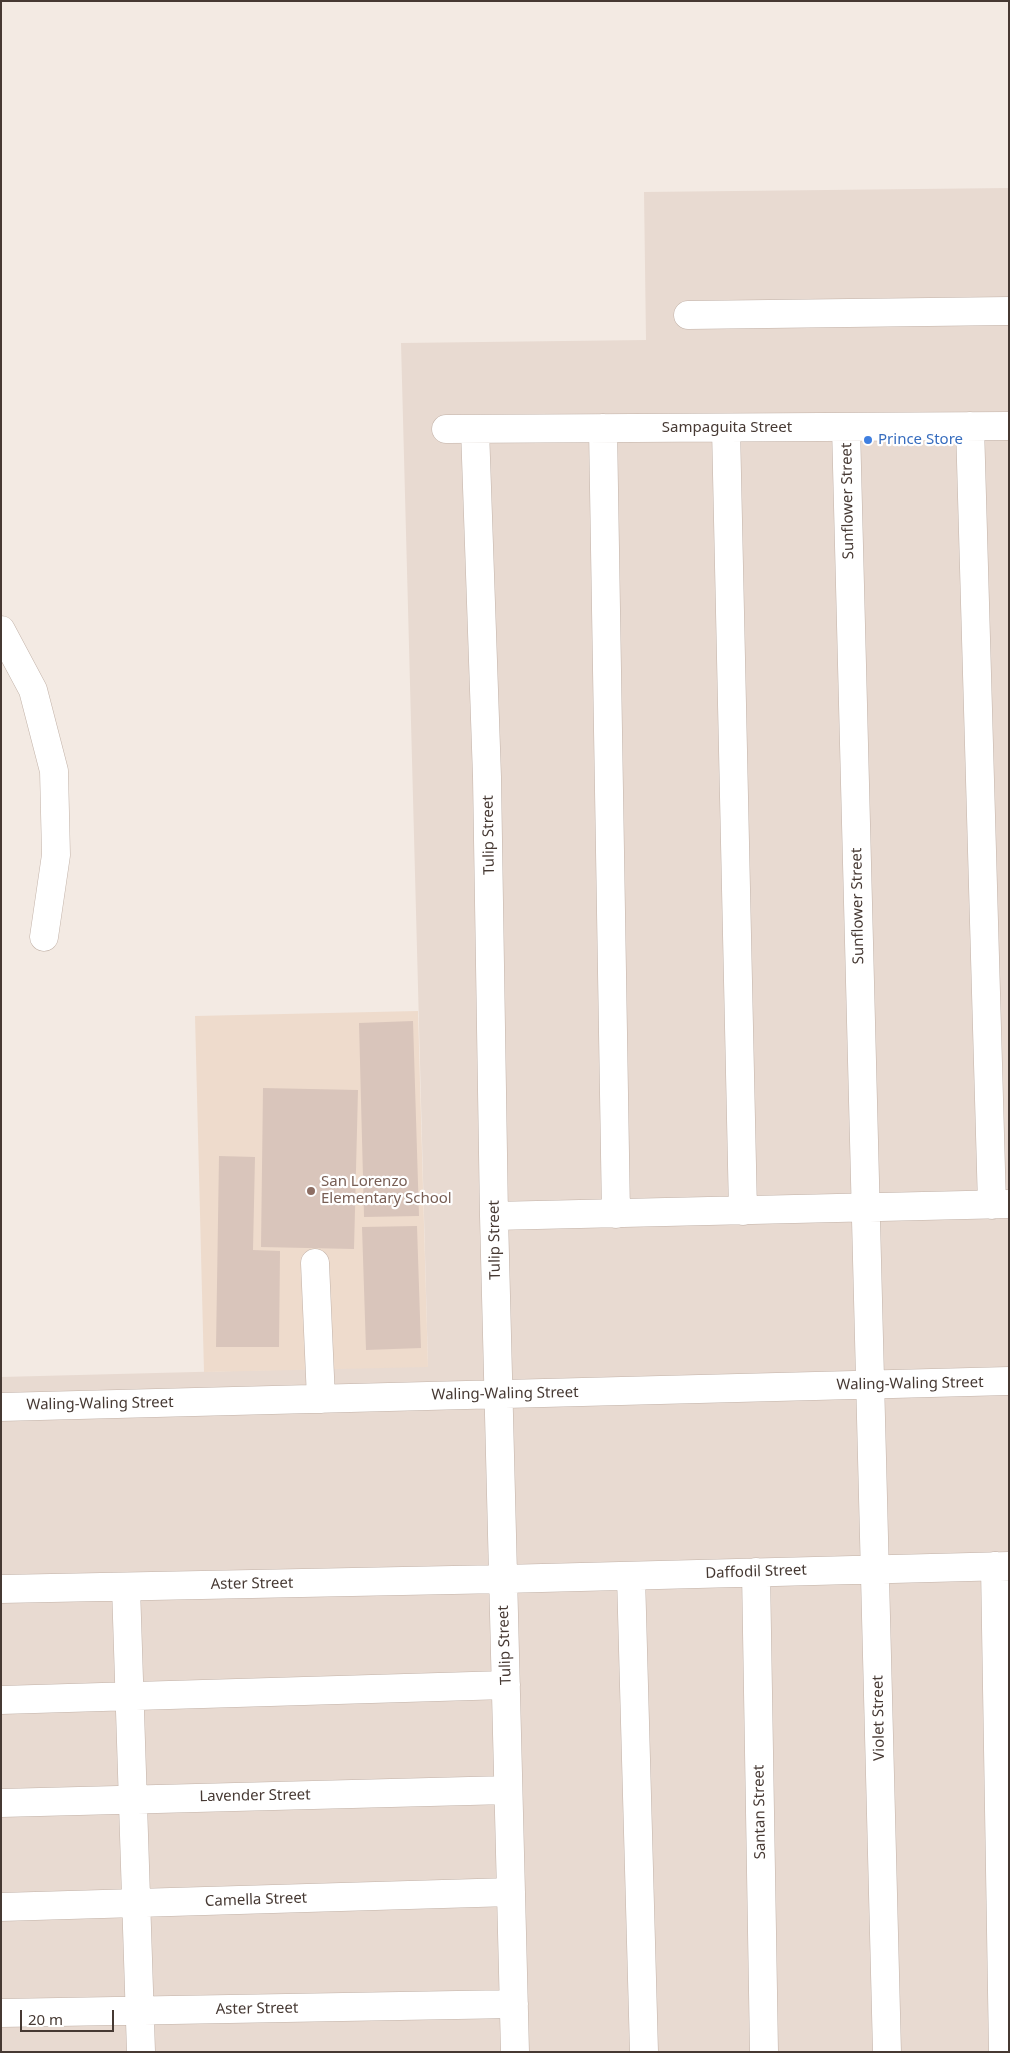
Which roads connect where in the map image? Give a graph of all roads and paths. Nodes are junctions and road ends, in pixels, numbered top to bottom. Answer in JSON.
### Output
{"nodes":[{"id":1,"x":1009,"y":311,"type":"edge"},
{"id":2,"x":688,"y":315,"type":"dead end"},
{"id":3,"x":970,"y":426,"type":"junction"},
{"id":4,"x":1009,"y":426,"type":"edge"},
{"id":5,"x":846,"y":427,"type":"junction"},
{"id":6,"x":603,"y":428,"type":"junction"},
{"id":7,"x":726,"y":428,"type":"junction"},
{"id":8,"x":446,"y":429,"type":"dead end"},
{"id":9,"x":475,"y":429,"type":"junction"},
{"id":10,"x":1,"y":630,"type":"edge"},
{"id":11,"x":44,"y":937,"type":"dead end"},
{"id":12,"x":1000,"y":1204,"type":"edge"},
{"id":13,"x":866,"y":1208,"type":"junction"},
{"id":14,"x":743,"y":1211,"type":"junction"},
{"id":15,"x":616,"y":1214,"type":"junction"},
{"id":16,"x":494,"y":1216,"type":"junction"},
{"id":17,"x":315,"y":1263,"type":"dead end"},
{"id":18,"x":1009,"y":1382,"type":"edge"},
{"id":19,"x":870,"y":1385,"type":"junction"},
{"id":20,"x":499,"y":1394,"type":"junction"},
{"id":21,"x":320,"y":1399,"type":"junction"},
{"id":22,"x":1,"y":1407,"type":"edge"},
{"id":23,"x":1002,"y":1566,"type":"edge"},
{"id":24,"x":875,"y":1569,"type":"junction"},
{"id":25,"x":756,"y":1572,"type":"junction"},
{"id":26,"x":631,"y":1576,"type":"junction"},
{"id":27,"x":503,"y":1579,"type":"junction"},
{"id":28,"x":126,"y":1587,"type":"junction"},
{"id":29,"x":1,"y":1589,"type":"edge"},
{"id":30,"x":506,"y":1685,"type":"junction"},
{"id":31,"x":130,"y":1697,"type":"junction"},
{"id":32,"x":1,"y":1700,"type":"edge"},
{"id":33,"x":508,"y":1790,"type":"junction"},
{"id":34,"x":133,"y":1800,"type":"junction"},
{"id":35,"x":1,"y":1803,"type":"edge"},
{"id":36,"x":511,"y":1892,"type":"junction"},
{"id":37,"x":136,"y":1904,"type":"junction"},
{"id":38,"x":1,"y":1907,"type":"edge"},
{"id":39,"x":514,"y":2004,"type":"junction"},
{"id":40,"x":140,"y":2011,"type":"junction"},
{"id":41,"x":1,"y":2013,"type":"edge"},
{"id":42,"x":141,"y":2052,"type":"edge"},
{"id":43,"x":515,"y":2052,"type":"edge"},
{"id":44,"x":644,"y":2052,"type":"edge"},
{"id":45,"x":764,"y":2052,"type":"edge"},
{"id":46,"x":887,"y":2052,"type":"edge"},
{"id":47,"x":1003,"y":2052,"type":"edge"}],
"edges":[{"from":1,"to":2,"type":"street"},
{"from":3,"to":4,"type":"street","name":"Sampaguita Street"},
{"from":3,"to":5,"type":"street","name":"Sampaguita Street"},
{"from":3,"to":12,"type":"street"},
{"from":5,"to":7,"type":"street","name":"Sampaguita Street"},
{"from":5,"to":13,"type":"street","name":"Sunflower Street"},
{"from":6,"to":7,"type":"street","name":"Sampaguita Street"},
{"from":6,"to":9,"type":"street","name":"Sampaguita Street"},
{"from":6,"to":15,"type":"street"},
{"from":7,"to":14,"type":"street"},
{"from":8,"to":9,"type":"street","name":"Sampaguita Street"},
{"from":9,"to":16,"type":"street","name":"Tulip Street"},
{"from":10,"to":11,"type":"street"},
{"from":12,"to":13,"type":"street"},
{"from":13,"to":14,"type":"street"},
{"from":13,"to":19,"type":"street","name":"Sunflower Street"},
{"from":14,"to":15,"type":"street"},
{"from":15,"to":16,"type":"street"},
{"from":16,"to":20,"type":"street","name":"Tulip Street"},
{"from":17,"to":21,"type":"street"},
{"from":18,"to":19,"type":"street","name":"Waling-Waling Street"},
{"from":19,"to":20,"type":"street","name":"Waling-Waling Street"},
{"from":19,"to":24,"type":"street","name":"Violet Street"},
{"from":20,"to":21,"type":"street","name":"Waling-Waling Street"},
{"from":20,"to":27,"type":"street","name":"Tulip Street"},
{"from":21,"to":22,"type":"street","name":"Waling-Waling Street"},
{"from":23,"to":24,"type":"street","name":"Daffodil Street"},
{"from":23,"to":47,"type":"street"},
{"from":24,"to":25,"type":"street","name":"Daffodil Street"},
{"from":24,"to":46,"type":"street","name":"Violet Street"},
{"from":25,"to":26,"type":"street","name":"Daffodil Street"},
{"from":25,"to":45,"type":"street","name":"Santan Street"},
{"from":26,"to":27,"type":"street","name":"Daffodil Street"},
{"from":26,"to":44,"type":"street"},
{"from":27,"to":28,"type":"street","name":"Aster Street"},
{"from":27,"to":30,"type":"street","name":"Tulip Street"},
{"from":28,"to":29,"type":"street","name":"Aster Street"},
{"from":28,"to":31,"type":"street"},
{"from":30,"to":31,"type":"street"},
{"from":30,"to":33,"type":"street","name":"Tulip Street"},
{"from":31,"to":32,"type":"street"},
{"from":31,"to":34,"type":"street"},
{"from":33,"to":34,"type":"street","name":"Lavender Street"},
{"from":33,"to":36,"type":"street","name":"Tulip Street"},
{"from":34,"to":35,"type":"street","name":"Lavender Street"},
{"from":34,"to":37,"type":"street"},
{"from":36,"to":37,"type":"street","name":"Camella Street"},
{"from":36,"to":39,"type":"street","name":"Tulip Street"},
{"from":37,"to":38,"type":"street","name":"Camella Street"},
{"from":37,"to":40,"type":"street"},
{"from":39,"to":40,"type":"street","name":"Aster Street"},
{"from":39,"to":43,"type":"street","name":"Tulip Street"},
{"from":40,"to":41,"type":"street","name":"Aster Street"},
{"from":40,"to":42,"type":"street"}]}
